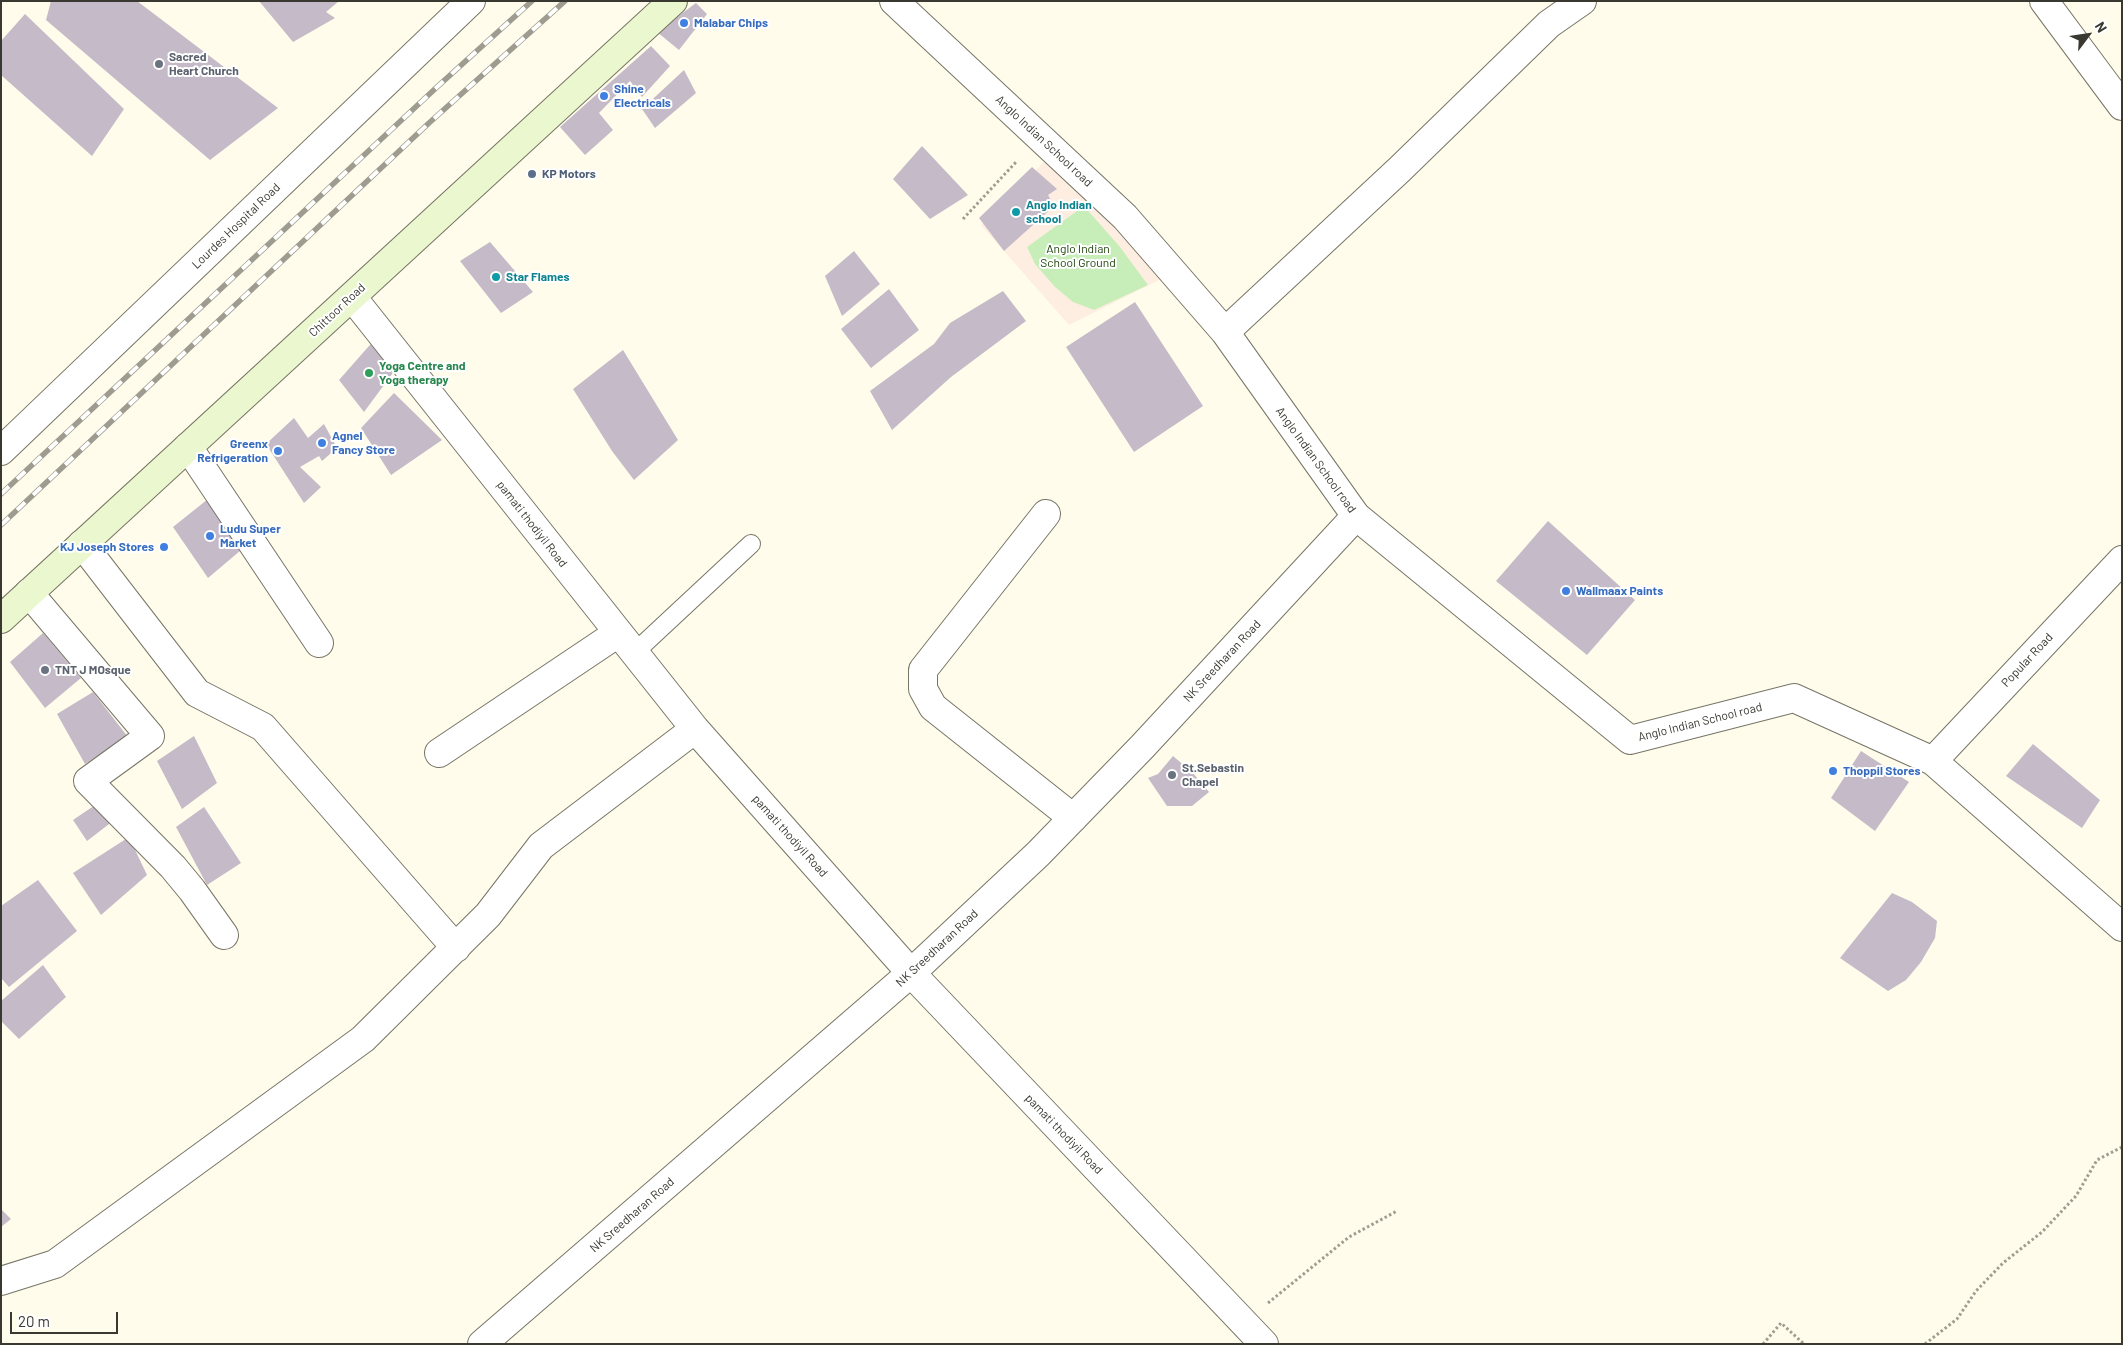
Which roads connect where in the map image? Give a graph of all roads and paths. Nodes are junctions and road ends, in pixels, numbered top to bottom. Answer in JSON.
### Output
{"nodes":[{"id":1,"x":471,"y":1,"type":"edge"},
{"id":2,"x":673,"y":1,"type":"edge"},
{"id":3,"x":894,"y":1,"type":"edge"},
{"id":4,"x":1582,"y":1,"type":"edge"},
{"id":5,"x":2044,"y":1,"type":"edge"},
{"id":6,"x":2122,"y":106,"type":"edge"},
{"id":7,"x":1039,"y":137,"type":"junction"},
{"id":8,"x":963,"y":219,"type":"dead end"},
{"id":9,"x":352,"y":297,"type":"junction"},
{"id":10,"x":1225,"y":332,"type":"junction"},
{"id":11,"x":188,"y":447,"type":"junction"},
{"id":12,"x":1,"y":451,"type":"edge"},
{"id":13,"x":1046,"y":514,"type":"dead end"},
{"id":14,"x":1356,"y":516,"type":"junction"},
{"id":15,"x":82,"y":544,"type":"junction"},
{"id":16,"x":751,"y":544,"type":"dead end"},
{"id":17,"x":2122,"y":560,"type":"edge"},
{"id":18,"x":29,"y":593,"type":"junction"},
{"id":19,"x":1,"y":619,"type":"edge"},
{"id":20,"x":319,"y":643,"type":"dead end"},
{"id":21,"x":626,"y":643,"type":"junction"},
{"id":22,"x":695,"y":729,"type":"junction"},
{"id":23,"x":439,"y":752,"type":"dead end"},
{"id":24,"x":1933,"y":761,"type":"junction"},
{"id":25,"x":1073,"y":818,"type":"junction"},
{"id":26,"x":2122,"y":927,"type":"edge"},
{"id":27,"x":224,"y":935,"type":"dead end"},
{"id":28,"x":456,"y":948,"type":"junction"},
{"id":29,"x":911,"y":973,"type":"junction"},
{"id":30,"x":2122,"y":1147,"type":"edge"},
{"id":31,"x":1397,"y":1211,"type":"dead end"},
{"id":32,"x":1,"y":1281,"type":"edge"},
{"id":33,"x":1260,"y":1340,"type":"edge"},
{"id":34,"x":482,"y":1344,"type":"edge"},
{"id":35,"x":1763,"y":1344,"type":"edge"},
{"id":36,"x":1804,"y":1344,"type":"edge"},
{"id":37,"x":1925,"y":1344,"type":"edge"}],
"edges":[{"from":1,"to":12,"type":"street","name":"Lourdes Hospital Road"},
{"from":2,"to":9,"type":"main road","name":"Chittoor Road"},
{"from":3,"to":7,"type":"street","name":"Anglo Indian School road"},
{"from":4,"to":10,"type":"street"},
{"from":5,"to":6,"type":"street"},
{"from":7,"to":8,"type":"path"},
{"from":7,"to":10,"type":"street","name":"Anglo Indian School road"},
{"from":9,"to":11,"type":"main road","name":"Chittoor Road"},
{"from":9,"to":21,"type":"street","name":"pamati thodiyil Road"},
{"from":10,"to":14,"type":"street","name":"Anglo Indian School road"},
{"from":11,"to":15,"type":"main road","name":"Chittoor Road"},
{"from":11,"to":20,"type":"street"},
{"from":13,"to":25,"type":"street"},
{"from":14,"to":24,"type":"street","name":"Anglo Indian School road"},
{"from":14,"to":25,"type":"street","name":"NK Sreedharan Road"},
{"from":15,"to":18,"type":"main road","name":"Chittoor Road"},
{"from":15,"to":28,"type":"street"},
{"from":16,"to":21,"type":"lane"},
{"from":17,"to":24,"type":"street","name":"Popular Road"},
{"from":18,"to":19,"type":"main road","name":"Chittoor Road"},
{"from":18,"to":27,"type":"street"},
{"from":21,"to":22,"type":"street","name":"pamati thodiyil Road"},
{"from":21,"to":23,"type":"street"},
{"from":22,"to":28,"type":"street"},
{"from":22,"to":29,"type":"street","name":"pamati thodiyil Road"},
{"from":24,"to":26,"type":"street"},
{"from":25,"to":29,"type":"street","name":"NK Sreedharan Road"},
{"from":28,"to":32,"type":"street"},
{"from":29,"to":33,"type":"street","name":"pamati thodiyil Road"},
{"from":29,"to":34,"type":"street","name":"NK Sreedharan Road"},
{"from":30,"to":37,"type":"path"},
{"from":31,"to":33,"type":"path"},
{"from":35,"to":36,"type":"path"}]}
